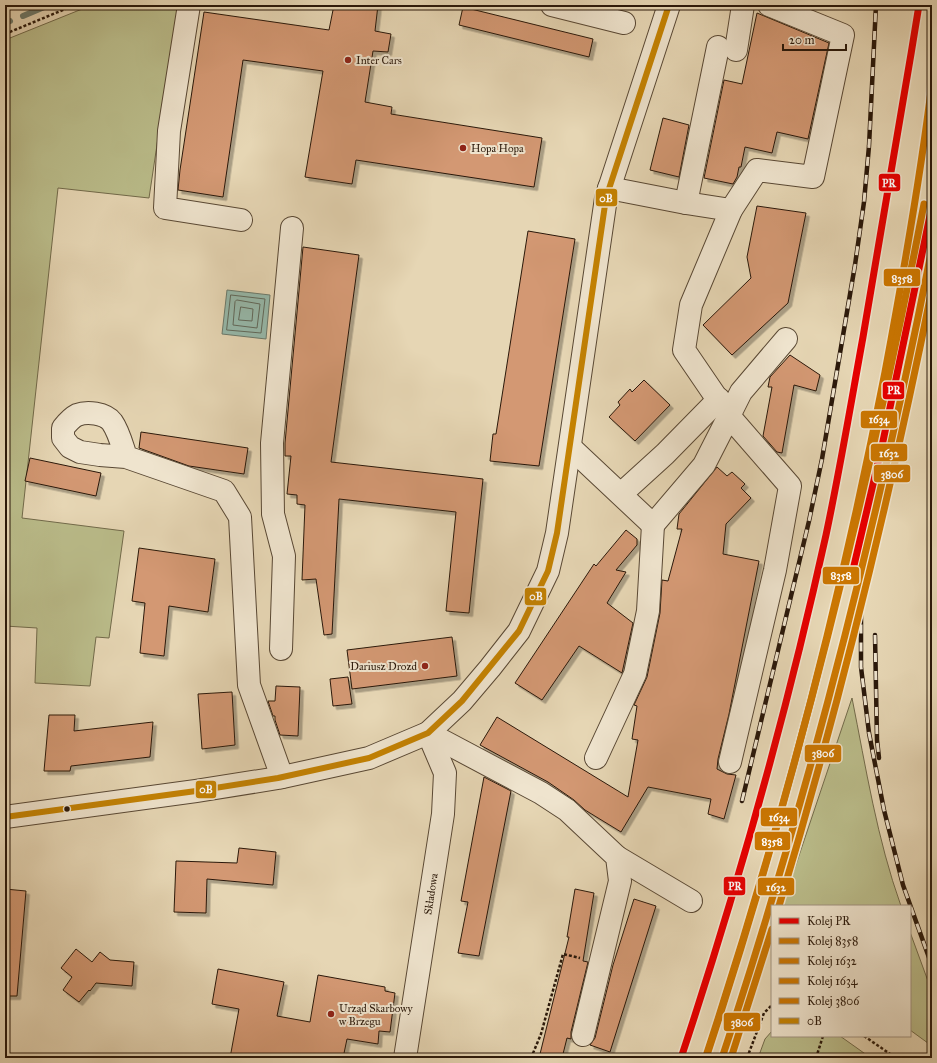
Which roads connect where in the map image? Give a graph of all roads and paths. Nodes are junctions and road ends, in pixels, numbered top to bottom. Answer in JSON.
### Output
{"nodes":[{"id":1,"x":75,"y":5,"type":"edge"},
{"id":2,"x":189,"y":5,"type":"edge"},
{"id":3,"x":552,"y":5,"type":"edge"},
{"id":4,"x":669,"y":5,"type":"edge"},
{"id":5,"x":743,"y":5,"type":"edge"},
{"id":6,"x":769,"y":5,"type":"edge"},
{"id":7,"x":624,"y":23,"type":"dead end"},
{"id":8,"x":5,"y":34,"type":"edge"},
{"id":9,"x":609,"y":188,"type":"junction"},
{"id":10,"x":686,"y":203,"type":"junction"},
{"id":11,"x":731,"y":210,"type":"junction"},
{"id":12,"x":241,"y":220,"type":"dead end"},
{"id":13,"x":292,"y":228,"type":"dead end"},
{"id":14,"x":786,"y":339,"type":"dead end"},
{"id":15,"x":724,"y":408,"type":"junction"},
{"id":16,"x":570,"y":447,"type":"junction"},
{"id":17,"x":126,"y":457,"type":"dead end"},
{"id":18,"x":621,"y":494,"type":"junction"},
{"id":19,"x":653,"y":525,"type":"junction"},
{"id":20,"x":281,"y":648,"type":"dead end"},
{"id":21,"x":428,"y":733,"type":"junction"},
{"id":22,"x":596,"y":758,"type":"dead end"},
{"id":23,"x":730,"y":762,"type":"dead end"},
{"id":24,"x":282,"y":777,"type":"junction"},
{"id":25,"x":5,"y":817,"type":"edge"},
{"id":26,"x":617,"y":857,"type":"junction"},
{"id":27,"x":691,"y":901,"type":"dead end"},
{"id":28,"x":600,"y":962,"type":"junction"},
{"id":29,"x":771,"y":1006,"type":"edge"},
{"id":30,"x":583,"y":1035,"type":"dead end"},
{"id":31,"x":823,"y":1037,"type":"edge"},
{"id":32,"x":865,"y":1037,"type":"edge"},
{"id":33,"x":405,"y":1058,"type":"edge"},
{"id":34,"x":531,"y":1058,"type":"edge"},
{"id":35,"x":747,"y":1058,"type":"edge"},
{"id":36,"x":816,"y":1058,"type":"edge"},
{"id":37,"x":896,"y":1058,"type":"edge"}],
"edges":[{"from":1,"to":8,"type":"path"},
{"from":2,"to":12,"type":"street"},
{"from":3,"to":7,"type":"street"},
{"from":4,"to":9,"type":"street"},
{"from":5,"to":10,"type":"street"},
{"from":6,"to":11,"type":"street"},
{"from":9,"to":10,"type":"street"},
{"from":9,"to":16,"type":"street"},
{"from":10,"to":11,"type":"street"},
{"from":11,"to":15,"type":"street"},
{"from":13,"to":20,"type":"street"},
{"from":14,"to":15,"type":"street"},
{"from":15,"to":18,"type":"street"},
{"from":15,"to":19,"type":"street"},
{"from":15,"to":23,"type":"street"},
{"from":16,"to":18,"type":"street"},
{"from":16,"to":21,"type":"street"},
{"from":17,"to":24,"type":"street"},
{"from":18,"to":19,"type":"street"},
{"from":19,"to":22,"type":"street"},
{"from":21,"to":24,"type":"street"},
{"from":21,"to":26,"type":"street"},
{"from":21,"to":33,"type":"street","name":"Składowa"},
{"from":24,"to":25,"type":"street"},
{"from":26,"to":27,"type":"street"},
{"from":26,"to":28,"type":"street"},
{"from":28,"to":30,"type":"street"},
{"from":28,"to":34,"type":"path"},
{"from":29,"to":35,"type":"path"},
{"from":31,"to":36,"type":"path"},
{"from":32,"to":37,"type":"path"}]}
